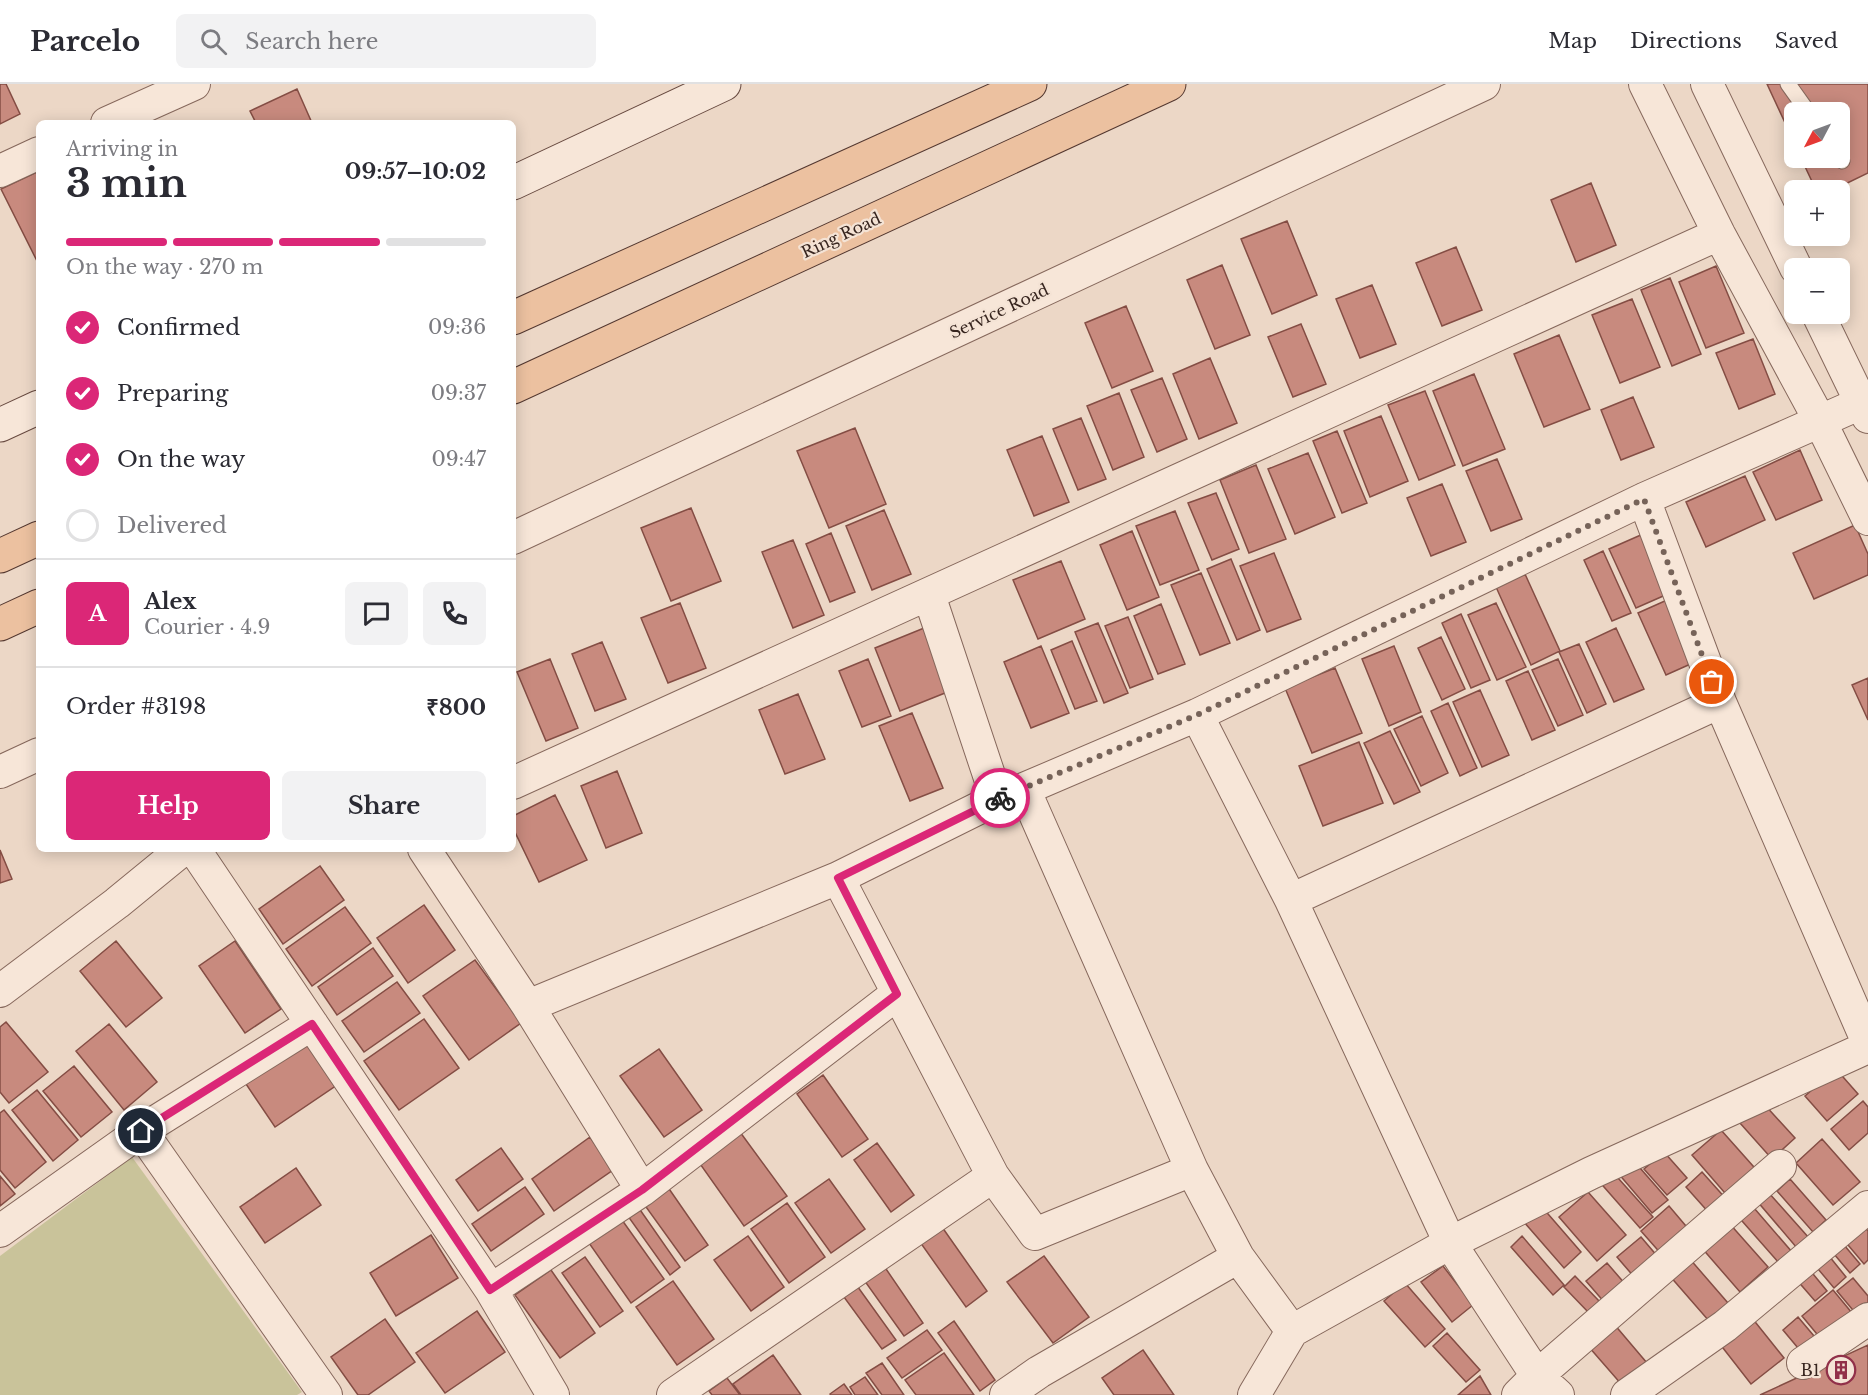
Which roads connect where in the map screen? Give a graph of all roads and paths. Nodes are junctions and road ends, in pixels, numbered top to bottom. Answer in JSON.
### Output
{"nodes":[{"id":1,"x":194,"y":84,"type":"edge"},
{"id":2,"x":724,"y":84,"type":"edge"},
{"id":3,"x":1030,"y":84,"type":"edge"},
{"id":4,"x":1169,"y":84,"type":"edge"},
{"id":5,"x":1484,"y":84,"type":"edge"},
{"id":6,"x":1645,"y":84,"type":"edge"},
{"id":7,"x":1707,"y":84,"type":"edge"},
{"id":8,"x":1788,"y":84,"type":"edge"},
{"id":9,"x":1801,"y":102,"type":"edge"},
{"id":10,"x":114,"y":120,"type":"edge"},
{"id":11,"x":36,"y":154,"type":"edge"},
{"id":12,"x":0,"y":171,"type":"edge"},
{"id":13,"x":516,"y":182,"type":"edge"},
{"id":14,"x":1719,"y":234,"type":"junction"},
{"id":15,"x":1791,"y":258,"type":"edge"},
{"id":16,"x":516,"y":317,"type":"edge"},
{"id":17,"x":1823,"y":324,"type":"edge"},
{"id":18,"x":516,"y":386,"type":"edge"},
{"id":19,"x":1866,"y":406,"type":"edge"},
{"id":20,"x":36,"y":408,"type":"edge"},
{"id":21,"x":1820,"y":421,"type":"junction"},
{"id":22,"x":0,"y":425,"type":"edge"},
{"id":23,"x":1644,"y":499,"type":"junction"},
{"id":24,"x":1868,"y":519,"type":"edge"},
{"id":25,"x":516,"y":537,"type":"edge"},
{"id":26,"x":36,"y":539,"type":"edge"},
{"id":27,"x":0,"y":556,"type":"edge"},
{"id":28,"x":929,"y":595,"type":"junction"},
{"id":29,"x":36,"y":607,"type":"edge"},
{"id":30,"x":0,"y":624,"type":"edge"},
{"id":31,"x":1720,"y":702,"type":"junction"},
{"id":32,"x":1197,"y":715,"type":"junction"},
{"id":33,"x":36,"y":755,"type":"edge"},
{"id":34,"x":0,"y":772,"type":"edge"},
{"id":35,"x":516,"y":782,"type":"edge"},
{"id":36,"x":1011,"y":794,"type":"junction"},
{"id":37,"x":179,"y":852,"type":"edge"},
{"id":38,"x":196,"y":852,"type":"edge"},
{"id":39,"x":426,"y":852,"type":"edge"},
{"id":40,"x":838,"y":878,"type":"junction"},
{"id":41,"x":1291,"y":900,"type":"junction"},
{"id":42,"x":0,"y":991,"type":"edge"},
{"id":43,"x":897,"y":994,"type":"junction"},
{"id":44,"x":528,"y":1006,"type":"junction"},
{"id":45,"x":312,"y":1024,"type":"junction"},
{"id":46,"x":1868,"y":1045,"type":"edge"},
{"id":47,"x":141,"y":1131,"type":"junction"},
{"id":48,"x":1780,"y":1166,"type":"dead end"},
{"id":49,"x":1192,"y":1170,"type":"junction"},
{"id":50,"x":993,"y":1176,"type":"junction"},
{"id":51,"x":642,"y":1190,"type":"junction"},
{"id":52,"x":1868,"y":1207,"type":"edge"},
{"id":53,"x":0,"y":1232,"type":"edge"},
{"id":54,"x":1449,"y":1243,"type":"junction"},
{"id":55,"x":1238,"y":1257,"type":"junction"},
{"id":56,"x":490,"y":1290,"type":"junction"},
{"id":57,"x":1868,"y":1319,"type":"edge"},
{"id":58,"x":1292,"y":1331,"type":"junction"},
{"id":59,"x":1803,"y":1363,"type":"dead end"},
{"id":60,"x":1537,"y":1389,"type":"edge"},
{"id":61,"x":326,"y":1395,"type":"edge"},
{"id":62,"x":553,"y":1395,"type":"edge"},
{"id":63,"x":673,"y":1395,"type":"edge"},
{"id":64,"x":1006,"y":1395,"type":"edge"},
{"id":65,"x":1254,"y":1395,"type":"edge"},
{"id":66,"x":1627,"y":1395,"type":"edge"}],
"edges":[{"from":1,"to":10,"type":"street"},
{"from":2,"to":13,"type":"street"},
{"from":3,"to":16,"type":"main road"},
{"from":4,"to":18,"type":"main road","name":"Ring Road"},
{"from":5,"to":25,"type":"street","name":"Service Road"},
{"from":6,"to":14,"type":"street"},
{"from":7,"to":15,"type":"street"},
{"from":8,"to":9,"type":"lane"},
{"from":11,"to":12,"type":"street"},
{"from":14,"to":21,"type":"street"},
{"from":14,"to":28,"type":"street"},
{"from":17,"to":19,"type":"street"},
{"from":19,"to":21,"type":"street"},
{"from":20,"to":22,"type":"street"},
{"from":21,"to":23,"type":"street"},
{"from":21,"to":24,"type":"street"},
{"from":23,"to":31,"type":"street"},
{"from":23,"to":32,"type":"street"},
{"from":26,"to":27,"type":"main road"},
{"from":28,"to":35,"type":"street"},
{"from":28,"to":36,"type":"street"},
{"from":29,"to":30,"type":"main road"},
{"from":31,"to":41,"type":"street"},
{"from":31,"to":46,"type":"street"},
{"from":32,"to":36,"type":"street"},
{"from":32,"to":41,"type":"street"},
{"from":33,"to":34,"type":"street"},
{"from":36,"to":40,"type":"street"},
{"from":36,"to":49,"type":"street"},
{"from":37,"to":42,"type":"street"},
{"from":38,"to":45,"type":"street"},
{"from":39,"to":44,"type":"street"},
{"from":40,"to":43,"type":"street"},
{"from":40,"to":44,"type":"street"},
{"from":41,"to":54,"type":"street"},
{"from":43,"to":50,"type":"street"},
{"from":43,"to":51,"type":"street"},
{"from":44,"to":51,"type":"street"},
{"from":45,"to":47,"type":"street"},
{"from":45,"to":56,"type":"street"},
{"from":46,"to":54,"type":"street"},
{"from":47,"to":53,"type":"street"},
{"from":47,"to":61,"type":"street"},
{"from":48,"to":60,"type":"street"},
{"from":49,"to":50,"type":"street"},
{"from":49,"to":55,"type":"street"},
{"from":50,"to":63,"type":"street"},
{"from":51,"to":56,"type":"street"},
{"from":52,"to":66,"type":"street"},
{"from":54,"to":58,"type":"street"},
{"from":54,"to":60,"type":"street"},
{"from":55,"to":58,"type":"street"},
{"from":55,"to":64,"type":"street"},
{"from":56,"to":62,"type":"street"},
{"from":57,"to":59,"type":"street"},
{"from":58,"to":65,"type":"street"}]}
